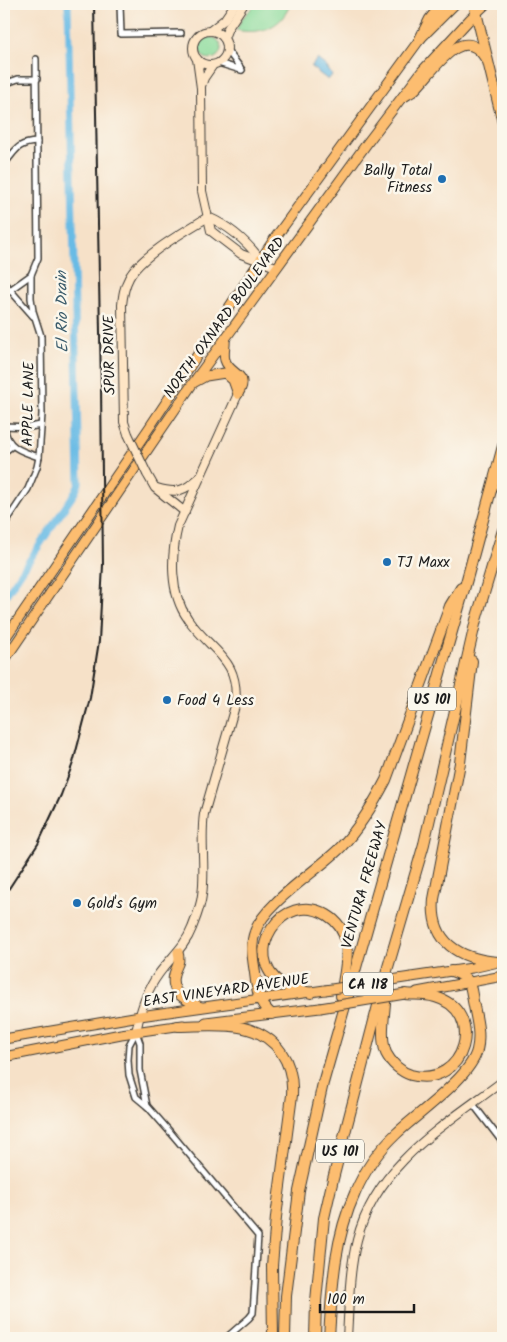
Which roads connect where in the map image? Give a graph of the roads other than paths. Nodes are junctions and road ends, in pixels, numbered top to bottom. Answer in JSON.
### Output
{"nodes":[{"id":1,"x":120,"y":4,"type":"edge"},
{"id":2,"x":235,"y":4,"type":"edge"},
{"id":3,"x":244,"y":4,"type":"edge"},
{"id":4,"x":442,"y":4,"type":"edge"},
{"id":5,"x":455,"y":4,"type":"edge"},
{"id":6,"x":486,"y":4,"type":"edge"},
{"id":7,"x":475,"y":8,"type":"edge"},
{"id":8,"x":210,"y":31,"type":"junction"},
{"id":9,"x":181,"y":33,"type":"dead end"},
{"id":10,"x":224,"y":38,"type":"junction"},
{"id":11,"x":420,"y":38,"type":"junction"},
{"id":12,"x":227,"y":50,"type":"junction"},
{"id":13,"x":36,"y":59,"type":"dead end"},
{"id":14,"x":197,"y":59,"type":"junction"},
{"id":15,"x":215,"y":64,"type":"junction"},
{"id":16,"x":490,"y":68,"type":"junction"},
{"id":17,"x":36,"y":78,"type":"junction"},
{"id":18,"x":4,"y":84,"type":"edge"},
{"id":19,"x":201,"y":88,"type":"junction"},
{"id":20,"x":402,"y":97,"type":"junction"},
{"id":21,"x":503,"y":123,"type":"edge"},
{"id":22,"x":37,"y":142,"type":"junction"},
{"id":23,"x":4,"y":164,"type":"edge"},
{"id":24,"x":208,"y":217,"type":"junction"},
{"id":25,"x":260,"y":260,"type":"junction"},
{"id":26,"x":276,"y":267,"type":"junction"},
{"id":27,"x":31,"y":275,"type":"junction"},
{"id":28,"x":4,"y":283,"type":"edge"},
{"id":29,"x":10,"y":290,"type":"junction"},
{"id":30,"x":36,"y":319,"type":"junction"},
{"id":31,"x":225,"y":339,"type":"junction"},
{"id":32,"x":193,"y":383,"type":"junction"},
{"id":33,"x":238,"y":394,"type":"junction"},
{"id":34,"x":41,"y":425,"type":"junction"},
{"id":35,"x":4,"y":427,"type":"edge"},
{"id":36,"x":12,"y":446,"type":"junction"},
{"id":37,"x":503,"y":446,"type":"edge"},
{"id":38,"x":4,"y":452,"type":"edge"},
{"id":39,"x":40,"y":457,"type":"junction"},
{"id":40,"x":201,"y":477,"type":"junction"},
{"id":41,"x":156,"y":488,"type":"junction"},
{"id":42,"x":185,"y":512,"type":"junction"},
{"id":43,"x":4,"y":525,"type":"edge"},
{"id":44,"x":503,"y":530,"type":"edge"},
{"id":45,"x":467,"y":579,"type":"junction"},
{"id":46,"x":476,"y":620,"type":"junction"},
{"id":47,"x":4,"y":640,"type":"edge"},
{"id":48,"x":4,"y":660,"type":"edge"},
{"id":49,"x":178,"y":952,"type":"junction"},
{"id":50,"x":501,"y":961,"type":"edge"},
{"id":51,"x":452,"y":970,"type":"junction"},
{"id":52,"x":386,"y":975,"type":"junction"},
{"id":53,"x":503,"y":976,"type":"edge"},
{"id":54,"x":470,"y":982,"type":"junction"},
{"id":55,"x":311,"y":993,"type":"junction"},
{"id":56,"x":405,"y":994,"type":"junction"},
{"id":57,"x":259,"y":1000,"type":"junction"},
{"id":58,"x":202,"y":1007,"type":"junction"},
{"id":59,"x":271,"y":1014,"type":"junction"},
{"id":60,"x":342,"y":1014,"type":"junction"},
{"id":61,"x":140,"y":1016,"type":"junction"},
{"id":62,"x":178,"y":1026,"type":"junction"},
{"id":63,"x":133,"y":1032,"type":"junction"},
{"id":64,"x":4,"y":1039,"type":"edge"},
{"id":65,"x":4,"y":1057,"type":"edge"},
{"id":66,"x":503,"y":1081,"type":"edge"},
{"id":67,"x":474,"y":1104,"type":"junction"},
{"id":68,"x":148,"y":1107,"type":"junction"},
{"id":69,"x":503,"y":1143,"type":"edge"},
{"id":70,"x":226,"y":1338,"type":"edge"},
{"id":71,"x":273,"y":1338,"type":"edge"},
{"id":72,"x":284,"y":1338,"type":"edge"},
{"id":73,"x":315,"y":1338,"type":"edge"},
{"id":74,"x":329,"y":1338,"type":"edge"},
{"id":75,"x":347,"y":1338,"type":"edge"}],
"edges":[{"from":1,"to":9,"type":"street"},
{"from":2,"to":8,"type":"street"},
{"from":3,"to":10,"type":"street"},
{"from":4,"to":11,"type":"highway"},
{"from":5,"to":11,"type":"main road","name":"NORTH OXNARD BOULEVARD"},
{"from":6,"to":7,"type":"main road","name":"NORTH OXNARD BOULEVARD"},
{"from":7,"to":16,"type":"highway"},
{"from":7,"to":20,"type":"main road","name":"NORTH OXNARD BOULEVARD"},
{"from":8,"to":10,"type":"street"},
{"from":8,"to":14,"type":"street"},
{"from":10,"to":12,"type":"street"},
{"from":11,"to":25,"type":"main road","name":"NORTH OXNARD BOULEVARD"},
{"from":12,"to":15,"type":"street"},
{"from":12,"to":15,"type":"street"},
{"from":13,"to":17,"type":"street","name":"APPLE LANE"},
{"from":14,"to":15,"type":"street"},
{"from":14,"to":19,"type":"street"},
{"from":15,"to":19,"type":"street"},
{"from":16,"to":20,"type":"highway"},
{"from":16,"to":21,"type":"highway"},
{"from":17,"to":18,"type":"street"},
{"from":17,"to":22,"type":"street","name":"APPLE LANE"},
{"from":19,"to":24,"type":"street"},
{"from":20,"to":26,"type":"main road","name":"NORTH OXNARD BOULEVARD"},
{"from":22,"to":23,"type":"street"},
{"from":22,"to":27,"type":"street","name":"APPLE LANE"},
{"from":24,"to":25,"type":"street"},
{"from":24,"to":25,"type":"street"},
{"from":24,"to":41,"type":"street","name":"SPUR DRIVE","bridge":true},
{"from":25,"to":26,"type":"street"},
{"from":25,"to":47,"type":"main road","name":"NORTH OXNARD BOULEVARD"},
{"from":26,"to":31,"type":"main road","name":"NORTH OXNARD BOULEVARD"},
{"from":27,"to":29,"type":"street"},
{"from":27,"to":30,"type":"street","name":"APPLE LANE"},
{"from":28,"to":29,"type":"street"},
{"from":29,"to":30,"type":"street"},
{"from":30,"to":34,"type":"street","name":"APPLE LANE"},
{"from":31,"to":32,"type":"main road","name":"NORTH OXNARD BOULEVARD"},
{"from":31,"to":33,"type":"main road"},
{"from":32,"to":33,"type":"main road"},
{"from":32,"to":48,"type":"main road","name":"NORTH OXNARD BOULEVARD"},
{"from":33,"to":40,"type":"street"},
{"from":34,"to":35,"type":"street"},
{"from":34,"to":39,"type":"street","name":"APPLE LANE"},
{"from":35,"to":36,"type":"street"},
{"from":36,"to":38,"type":"street"},
{"from":36,"to":39,"type":"street"},
{"from":37,"to":45,"type":"highway","name":"VENTURA FREEWAY","number":"US 101"},
{"from":39,"to":43,"type":"street","name":"APPLE LANE"},
{"from":40,"to":41,"type":"street"},
{"from":40,"to":42,"type":"street"},
{"from":41,"to":42,"type":"street","name":"SPUR DRIVE"},
{"from":42,"to":49,"type":"street"},
{"from":44,"to":46,"type":"highway","number":"US 101"},
{"from":45,"to":57,"type":"highway"},
{"from":45,"to":60,"type":"highway","name":"VENTURA FREEWAY","number":"US 101"},
{"from":46,"to":50,"type":"highway"},
{"from":46,"to":52,"type":"highway","number":"US 101"},
{"from":49,"to":58,"type":"main road"},
{"from":49,"to":61,"type":"street"},
{"from":50,"to":51,"type":"main road","number":"CA 118"},
{"from":51,"to":54,"type":"highway"},
{"from":51,"to":55,"type":"main road","name":"EAST VINEYARD AVENUE","number":"CA 118","bridge":true},
{"from":52,"to":56,"type":"highway"},
{"from":52,"to":73,"type":"highway","number":"US 101"},
{"from":53,"to":54,"type":"main road","number":"CA 118"},
{"from":54,"to":56,"type":"main road","name":"EAST VINEYARD AVENUE","number":"CA 118"},
{"from":54,"to":74,"type":"highway"},
{"from":55,"to":57,"type":"main road","name":"EAST VINEYARD AVENUE"},
{"from":55,"to":60,"type":"highway"},
{"from":56,"to":59,"type":"main road","name":"EAST VINEYARD AVENUE","number":"CA 118","bridge":true},
{"from":57,"to":58,"type":"main road","name":"EAST VINEYARD AVENUE"},
{"from":57,"to":59,"type":"highway"},
{"from":58,"to":61,"type":"main road","name":"EAST VINEYARD AVENUE"},
{"from":59,"to":62,"type":"main road","name":"EAST VINEYARD AVENUE"},
{"from":60,"to":72,"type":"highway","name":"VENTURA FREEWAY","number":"US 101"},
{"from":61,"to":63,"type":"street"},
{"from":61,"to":64,"type":"main road","name":"EAST VINEYARD AVENUE"},
{"from":62,"to":63,"type":"main road","name":"EAST VINEYARD AVENUE"},
{"from":62,"to":71,"type":"highway"},
{"from":63,"to":65,"type":"main road","name":"EAST VINEYARD AVENUE"},
{"from":63,"to":68,"type":"street"},
{"from":63,"to":68,"type":"street"},
{"from":66,"to":67,"type":"street"},
{"from":67,"to":69,"type":"street"},
{"from":67,"to":75,"type":"street"},
{"from":68,"to":70,"type":"street"}]}
